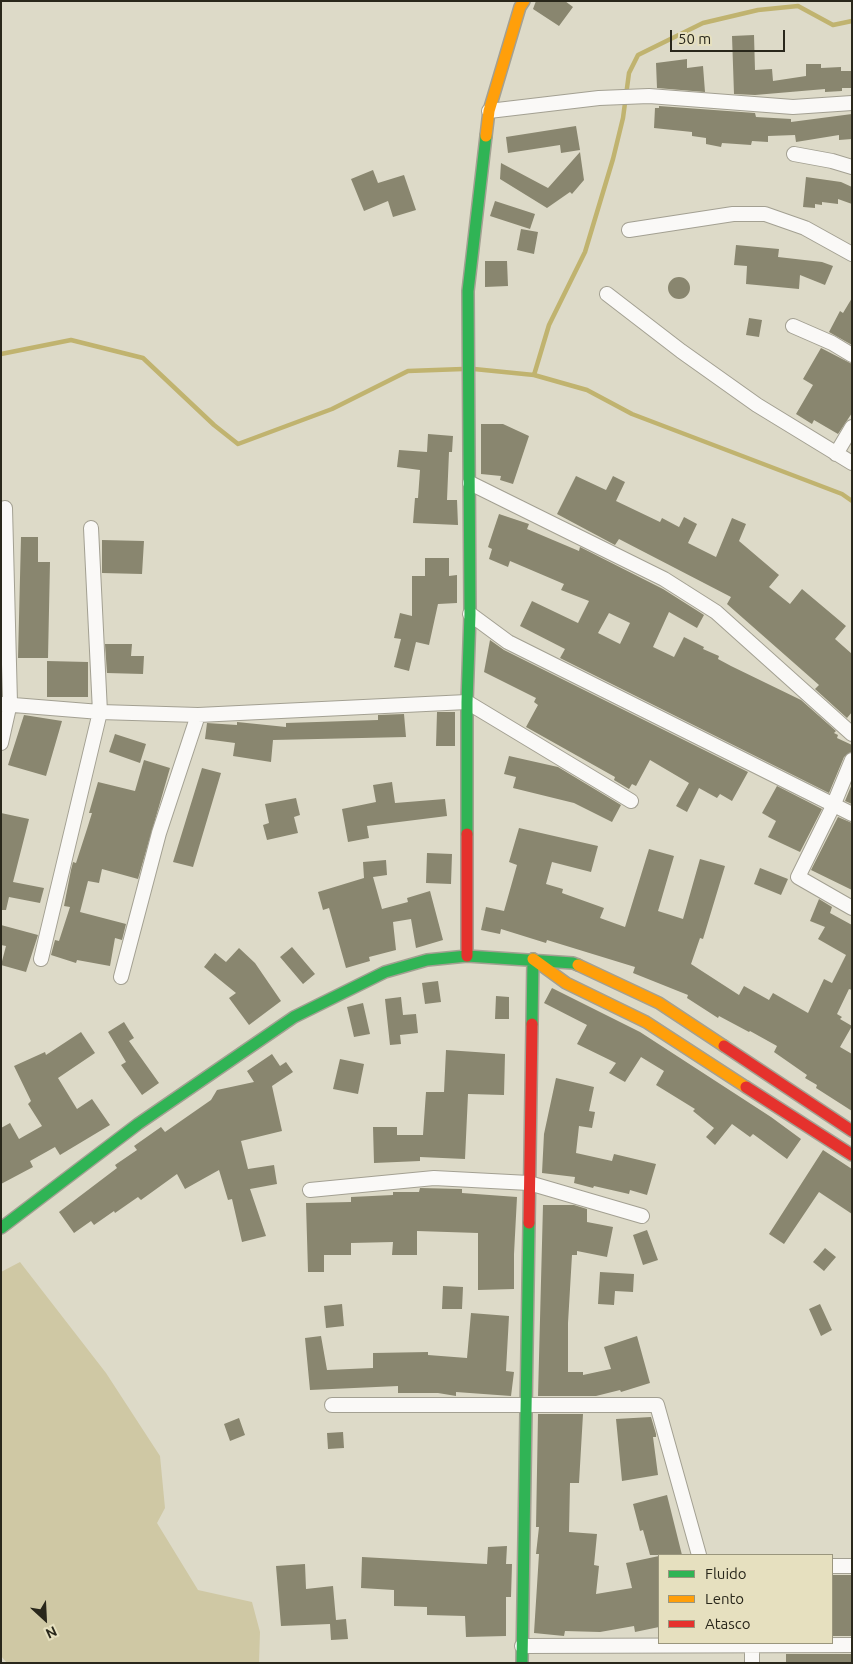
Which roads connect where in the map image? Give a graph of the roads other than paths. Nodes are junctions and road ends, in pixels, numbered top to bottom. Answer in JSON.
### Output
{"nodes":[{"id":1,"x":524,"y":1,"type":"edge"},
{"id":2,"x":852,"y":103,"type":"edge"},
{"id":3,"x":489,"y":111,"type":"junction"},
{"id":4,"x":794,"y":154,"type":"dead end"},
{"id":5,"x":852,"y":167,"type":"edge"},
{"id":6,"x":629,"y":230,"type":"dead end"},
{"id":7,"x":852,"y":254,"type":"edge"},
{"id":8,"x":607,"y":294,"type":"dead end"},
{"id":9,"x":793,"y":326,"type":"dead end"},
{"id":10,"x":852,"y":354,"type":"edge"},
{"id":11,"x":852,"y":427,"type":"edge"},
{"id":12,"x":836,"y":454,"type":"junction"},
{"id":13,"x":852,"y":463,"type":"edge"},
{"id":14,"x":470,"y":483,"type":"junction"},
{"id":15,"x":5,"y":508,"type":"dead end"},
{"id":16,"x":91,"y":528,"type":"dead end"},
{"id":17,"x":470,"y":614,"type":"junction"},
{"id":18,"x":467,"y":702,"type":"junction"},
{"id":19,"x":6,"y":703,"type":"edge"},
{"id":20,"x":100,"y":712,"type":"junction"},
{"id":21,"x":198,"y":715,"type":"junction"},
{"id":22,"x":852,"y":734,"type":"edge"},
{"id":23,"x":1,"y":743,"type":"edge"},
{"id":24,"x":852,"y":760,"type":"edge"},
{"id":25,"x":630,"y":801,"type":"dead end"},
{"id":26,"x":833,"y":806,"type":"junction"},
{"id":27,"x":852,"y":814,"type":"edge"},
{"id":28,"x":852,"y":908,"type":"edge"},
{"id":29,"x":467,"y":956,"type":"junction"},
{"id":30,"x":41,"y":959,"type":"dead end"},
{"id":31,"x":533,"y":959,"type":"junction"},
{"id":32,"x":121,"y":977,"type":"dead end"},
{"id":33,"x":789,"y":1090,"type":"junction"},
{"id":34,"x":778,"y":1107,"type":"junction"},
{"id":35,"x":852,"y":1131,"type":"edge"},
{"id":36,"x":852,"y":1155,"type":"edge"},
{"id":37,"x":530,"y":1183,"type":"junction"},
{"id":38,"x":310,"y":1190,"type":"dead end"},
{"id":39,"x":642,"y":1216,"type":"dead end"},
{"id":40,"x":1,"y":1228,"type":"edge"},
{"id":41,"x":332,"y":1405,"type":"dead end"},
{"id":42,"x":526,"y":1405,"type":"junction"},
{"id":43,"x":699,"y":1554,"type":"edge"},
{"id":44,"x":833,"y":1566,"type":"edge"},
{"id":45,"x":852,"y":1566,"type":"edge"},
{"id":46,"x":752,"y":1645,"type":"junction"},
{"id":47,"x":852,"y":1645,"type":"edge"},
{"id":48,"x":522,"y":1646,"type":"junction"},
{"id":49,"x":522,"y":1663,"type":"edge"},
{"id":50,"x":752,"y":1663,"type":"edge"}],
"edges":[{"from":1,"to":3,"type":"street"},
{"from":2,"to":3,"type":"street"},
{"from":3,"to":14,"type":"street"},
{"from":4,"to":5,"type":"street"},
{"from":6,"to":7,"type":"street"},
{"from":8,"to":12,"type":"street"},
{"from":9,"to":10,"type":"street"},
{"from":11,"to":12,"type":"street"},
{"from":12,"to":13,"type":"street"},
{"from":14,"to":17,"type":"street"},
{"from":14,"to":22,"type":"street"},
{"from":15,"to":19,"type":"street"},
{"from":16,"to":20,"type":"street"},
{"from":17,"to":18,"type":"street"},
{"from":17,"to":26,"type":"street"},
{"from":18,"to":21,"type":"street"},
{"from":18,"to":25,"type":"street"},
{"from":18,"to":29,"type":"street"},
{"from":19,"to":20,"type":"street"},
{"from":19,"to":23,"type":"street"},
{"from":20,"to":21,"type":"street"},
{"from":20,"to":30,"type":"street"},
{"from":21,"to":32,"type":"street"},
{"from":24,"to":26,"type":"street"},
{"from":26,"to":27,"type":"street"},
{"from":26,"to":28,"type":"street"},
{"from":29,"to":31,"type":"street"},
{"from":29,"to":40,"type":"street"},
{"from":31,"to":33,"type":"street"},
{"from":31,"to":34,"type":"street"},
{"from":31,"to":37,"type":"street"},
{"from":33,"to":34,"type":"street"},
{"from":33,"to":35,"type":"street"},
{"from":34,"to":36,"type":"street"},
{"from":37,"to":38,"type":"street"},
{"from":37,"to":39,"type":"street"},
{"from":37,"to":42,"type":"street"},
{"from":41,"to":42,"type":"street"},
{"from":42,"to":43,"type":"street"},
{"from":42,"to":48,"type":"street"},
{"from":44,"to":45,"type":"street"},
{"from":46,"to":47,"type":"street"},
{"from":46,"to":48,"type":"street"},
{"from":46,"to":50,"type":"street"},
{"from":48,"to":49,"type":"street"}]}
